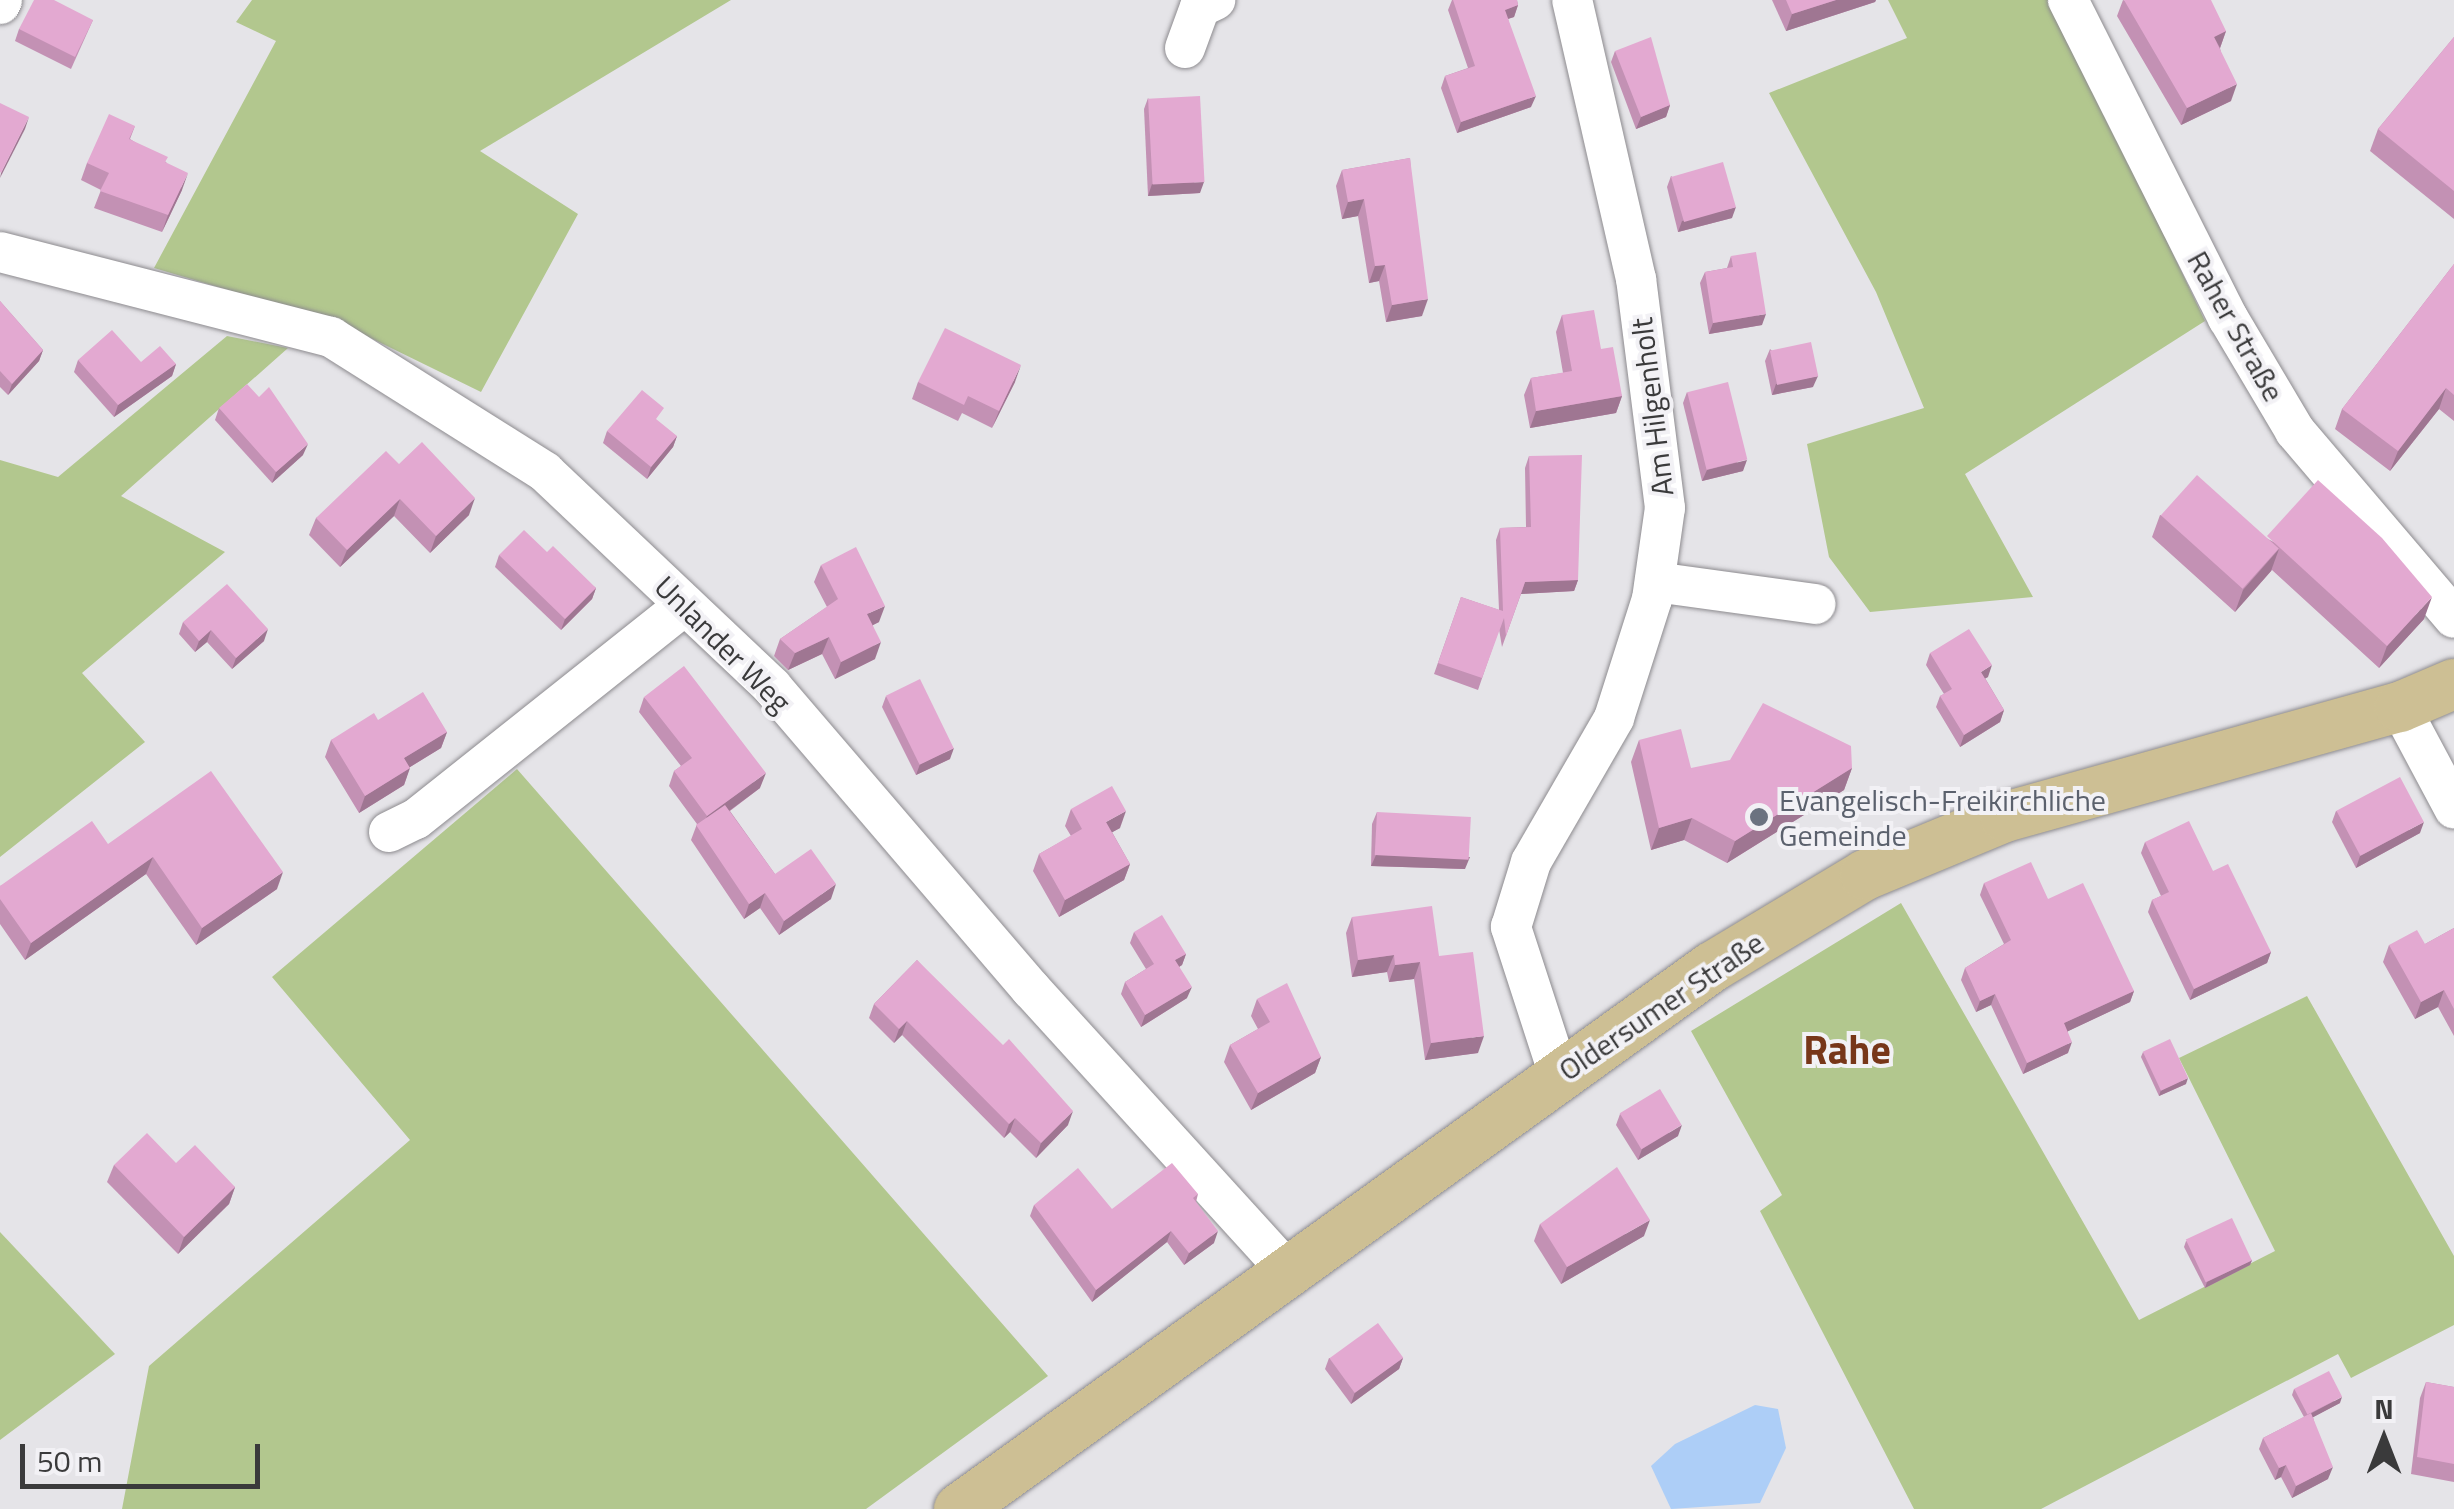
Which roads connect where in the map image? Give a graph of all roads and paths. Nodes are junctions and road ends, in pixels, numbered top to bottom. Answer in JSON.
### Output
{"nodes":[{"id":1,"x":1215,"y":0,"type":"edge"},
{"id":2,"x":2068,"y":0,"type":"edge"},
{"id":3,"x":1580,"y":2,"type":"edge"},
{"id":4,"x":1185,"y":48,"type":"dead end"},
{"id":5,"x":0,"y":252,"type":"edge"},
{"id":6,"x":1655,"y":582,"type":"junction"},
{"id":7,"x":1816,"y":604,"type":"dead end"},
{"id":8,"x":685,"y":605,"type":"junction"},
{"id":9,"x":2454,"y":618,"type":"edge"},
{"id":10,"x":2454,"y":684,"type":"edge"},
{"id":11,"x":2400,"y":707,"type":"junction"},
{"id":12,"x":2454,"y":808,"type":"edge"},
{"id":13,"x":389,"y":832,"type":"dead end"},
{"id":14,"x":1559,"y":1074,"type":"junction"},
{"id":15,"x":1287,"y":1270,"type":"junction"},
{"id":16,"x":959,"y":1509,"type":"edge"}],
"edges":[{"from":1,"to":4,"type":"street"},
{"from":2,"to":9,"type":"street","name":"Raher Straße"},
{"from":3,"to":6,"type":"street","name":"Am Hilgenholt"},
{"from":5,"to":8,"type":"street","name":"Unlander Weg"},
{"from":6,"to":7,"type":"street"},
{"from":6,"to":14,"type":"street","name":"Am Hilgenholt"},
{"from":8,"to":13,"type":"street"},
{"from":8,"to":15,"type":"street","name":"Unlander Weg"},
{"from":10,"to":11,"type":"main road","name":"Oldersumer Straße"},
{"from":11,"to":12,"type":"street"},
{"from":11,"to":14,"type":"main road","name":"Oldersumer Straße"},
{"from":14,"to":15,"type":"main road","name":"Oldersumer Straße"},
{"from":15,"to":16,"type":"main road","name":"Oldersumer Straße"}]}
